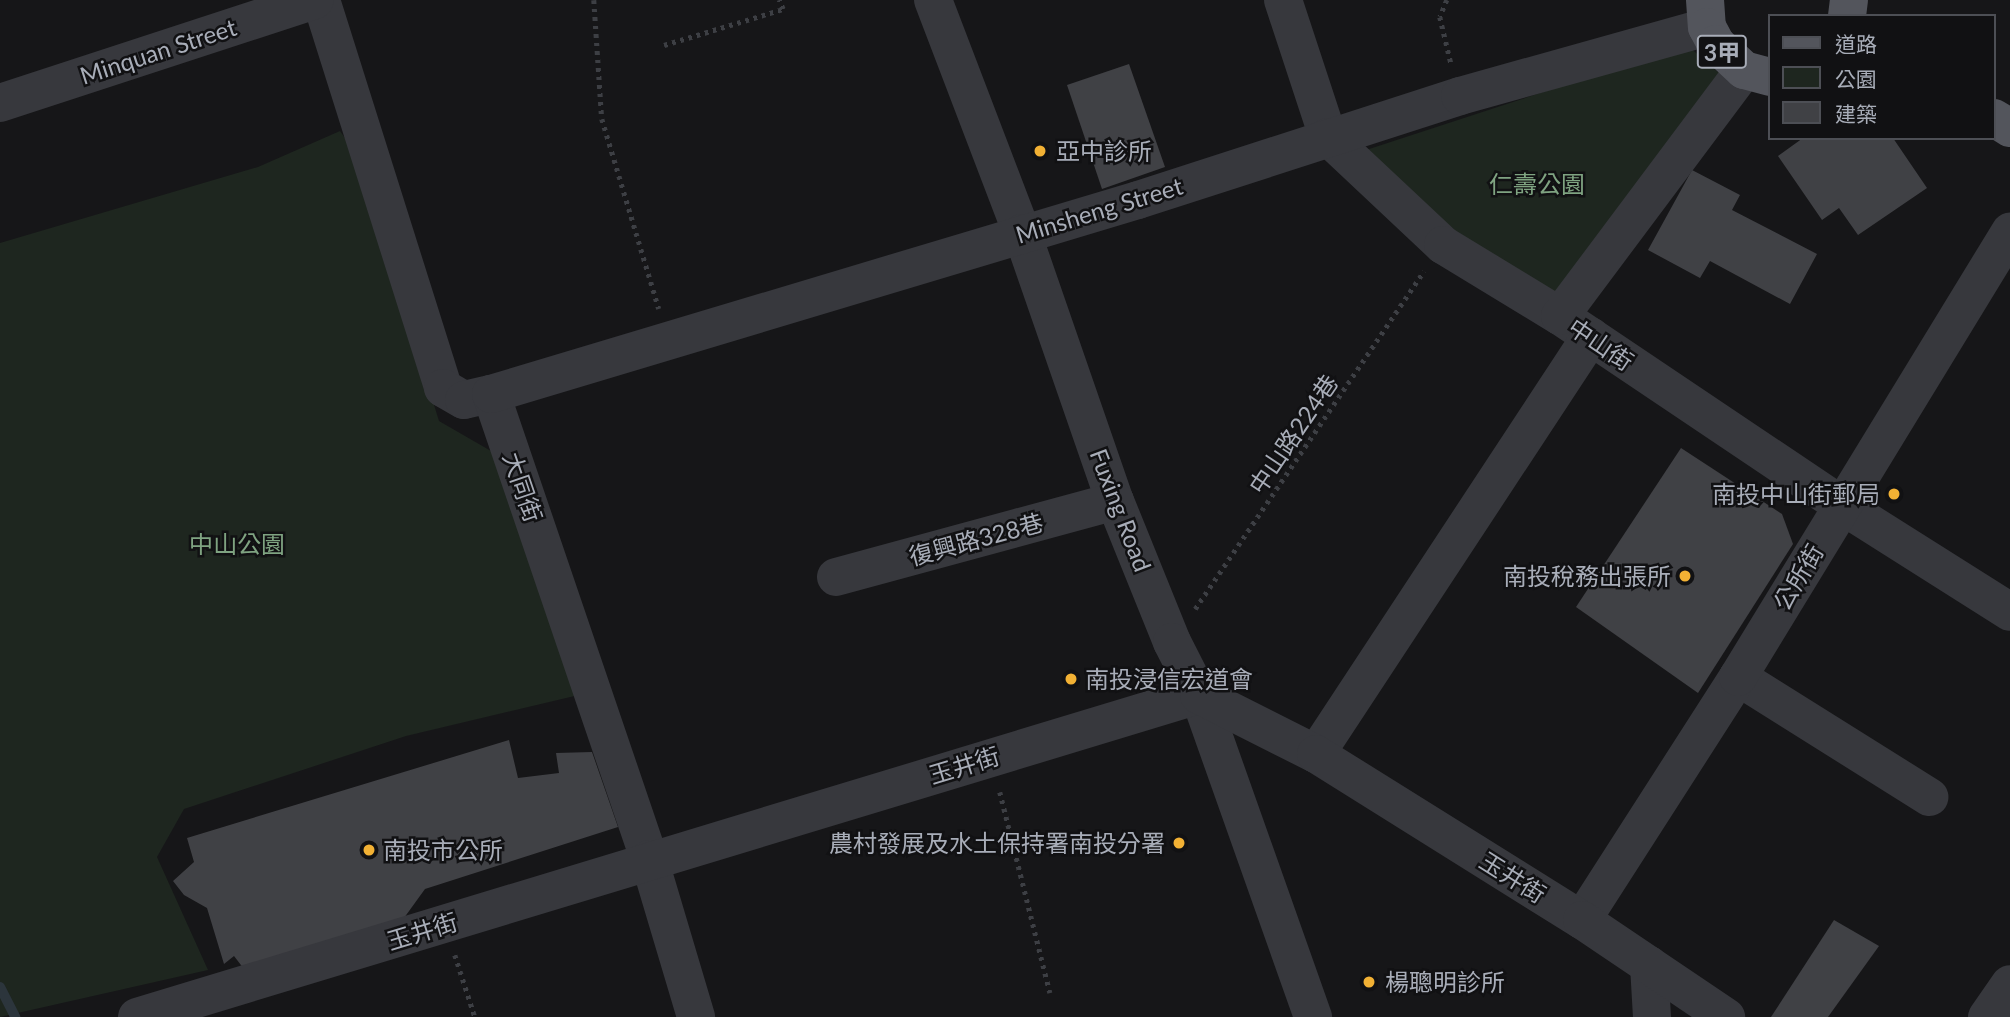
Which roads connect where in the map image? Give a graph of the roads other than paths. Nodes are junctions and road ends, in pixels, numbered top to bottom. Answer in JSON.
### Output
{"nodes":[{"id":1,"x":315,"y":0,"type":"edge"},
{"id":2,"x":321,"y":0,"type":"edge"},
{"id":3,"x":933,"y":0,"type":"edge"},
{"id":4,"x":1283,"y":0,"type":"edge"},
{"id":5,"x":1706,"y":14,"type":"edge"},
{"id":6,"x":1757,"y":74,"type":"edge"},
{"id":7,"x":0,"y":103,"type":"edge"},
{"id":8,"x":1328,"y":137,"type":"junction"},
{"id":9,"x":2010,"y":232,"type":"edge"},
{"id":10,"x":1022,"y":233,"type":"junction"},
{"id":11,"x":1576,"y":326,"type":"junction"},
{"id":12,"x":491,"y":394,"type":"junction"},
{"id":13,"x":1115,"y":501,"type":"junction"},
{"id":14,"x":1841,"y":505,"type":"junction"},
{"id":15,"x":836,"y":577,"type":"dead end"},
{"id":16,"x":2010,"y":611,"type":"edge"},
{"id":17,"x":1738,"y":677,"type":"junction"},
{"id":18,"x":1199,"y":695,"type":"junction"},
{"id":19,"x":1316,"y":754,"type":"junction"},
{"id":20,"x":1929,"y":797,"type":"dead end"},
{"id":21,"x":649,"y":859,"type":"junction"},
{"id":22,"x":1582,"y":920,"type":"junction"},
{"id":23,"x":1649,"y":965,"type":"junction"},
{"id":24,"x":2010,"y":984,"type":"edge"},
{"id":25,"x":137,"y":1017,"type":"edge"},
{"id":26,"x":696,"y":1017,"type":"edge"},
{"id":27,"x":1313,"y":1017,"type":"edge"},
{"id":28,"x":1652,"y":1017,"type":"edge"},
{"id":29,"x":1726,"y":1017,"type":"edge"},
{"id":30,"x":1987,"y":1017,"type":"edge"}],
"edges":[{"from":1,"to":7,"type":"street","name":"Minquan Street"},
{"from":2,"to":12,"type":"street"},
{"from":3,"to":10,"type":"street","name":"Fuxing Road"},
{"from":4,"to":8,"type":"street","name":"中山街"},
{"from":5,"to":6,"type":"main road","number":"3甲"},
{"from":5,"to":8,"type":"street","name":"Minsheng Street"},
{"from":6,"to":11,"type":"street"},
{"from":8,"to":10,"type":"street","name":"Minsheng Street"},
{"from":8,"to":11,"type":"street","name":"中山街"},
{"from":9,"to":14,"type":"street","name":"公所街"},
{"from":10,"to":12,"type":"street","name":"Minsheng Street"},
{"from":10,"to":13,"type":"street","name":"Fuxing Road"},
{"from":11,"to":14,"type":"street","name":"中山街"},
{"from":11,"to":19,"type":"street"},
{"from":12,"to":21,"type":"street","name":"大同街"},
{"from":13,"to":15,"type":"street","name":"復興路328巷"},
{"from":13,"to":18,"type":"street","name":"Fuxing Road"},
{"from":14,"to":16,"type":"street","name":"中山街"},
{"from":14,"to":17,"type":"street","name":"公所街"},
{"from":17,"to":20,"type":"street"},
{"from":17,"to":22,"type":"street","name":"公所街"},
{"from":18,"to":19,"type":"street","name":"玉井街"},
{"from":18,"to":21,"type":"street","name":"玉井街"},
{"from":18,"to":27,"type":"street","name":"Fuxing Road"},
{"from":19,"to":22,"type":"street","name":"玉井街"},
{"from":21,"to":25,"type":"street","name":"玉井街"},
{"from":21,"to":26,"type":"street","name":"大同街"},
{"from":22,"to":23,"type":"street","name":"玉井街"},
{"from":23,"to":28,"type":"street"},
{"from":23,"to":29,"type":"street","name":"玉井街"},
{"from":24,"to":30,"type":"street"}]}
